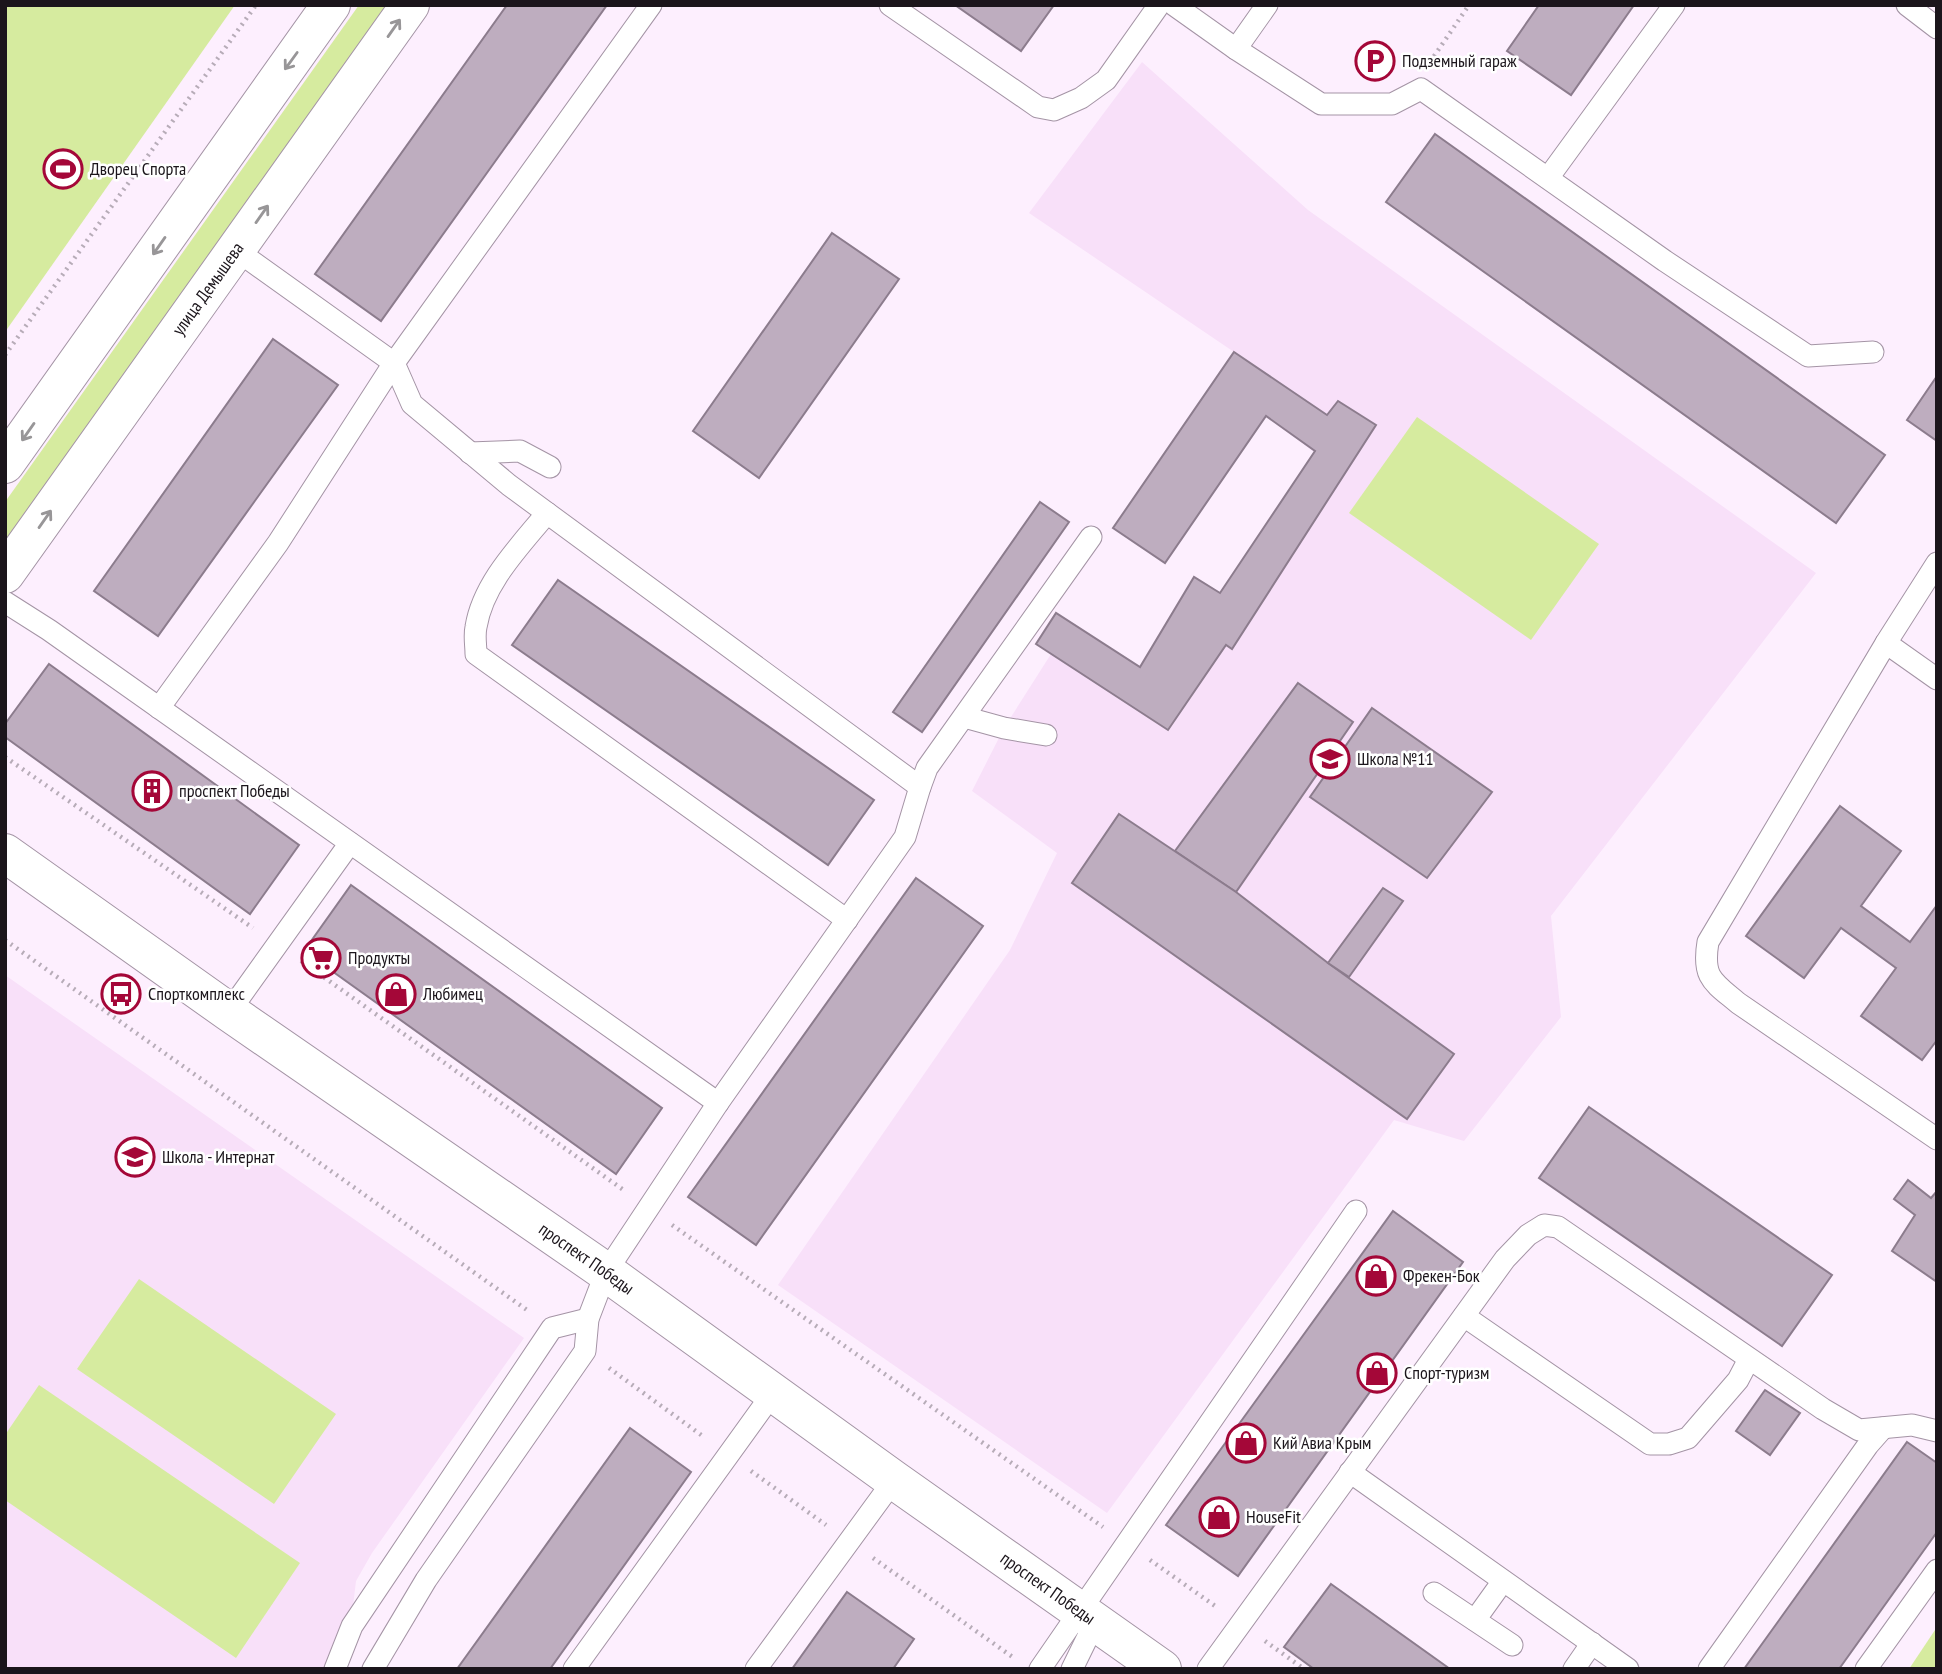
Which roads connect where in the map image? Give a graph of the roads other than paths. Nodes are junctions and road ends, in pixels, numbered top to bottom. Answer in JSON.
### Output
{"nodes":[{"id":1,"x":331,"y":5,"type":"edge"},
{"id":2,"x":411,"y":5,"type":"edge"},
{"id":3,"x":651,"y":5,"type":"edge"},
{"id":4,"x":890,"y":5,"type":"edge"},
{"id":5,"x":1159,"y":5,"type":"edge"},
{"id":6,"x":1174,"y":5,"type":"edge"},
{"id":7,"x":1267,"y":5,"type":"edge"},
{"id":8,"x":1674,"y":5,"type":"edge"},
{"id":9,"x":1907,"y":5,"type":"edge"},
{"id":10,"x":1937,"y":28,"type":"edge"},
{"id":11,"x":1236,"y":49,"type":"junction"},
{"id":12,"x":1548,"y":178,"type":"junction"},
{"id":13,"x":236,"y":250,"type":"junction"},
{"id":14,"x":1873,"y":352,"type":"dead end"},
{"id":15,"x":394,"y":363,"type":"junction"},
{"id":16,"x":470,"y":453,"type":"junction"},
{"id":17,"x":5,"y":464,"type":"edge"},
{"id":18,"x":550,"y":467,"type":"dead end"},
{"id":19,"x":547,"y":513,"type":"junction"},
{"id":20,"x":1091,"y":537,"type":"dead end"},
{"id":21,"x":1937,"y":563,"type":"edge"},
{"id":22,"x":5,"y":574,"type":"edge"},
{"id":23,"x":5,"y":602,"type":"edge"},
{"id":24,"x":1886,"y":643,"type":"junction"},
{"id":25,"x":1937,"y":679,"type":"edge"},
{"id":26,"x":159,"y":708,"type":"junction"},
{"id":27,"x":964,"y":717,"type":"junction"},
{"id":28,"x":1046,"y":735,"type":"dead end"},
{"id":29,"x":920,"y":787,"type":"junction"},
{"id":30,"x":349,"y":843,"type":"junction"},
{"id":31,"x":5,"y":853,"type":"edge"},
{"id":32,"x":847,"y":920,"type":"junction"},
{"id":33,"x":229,"y":1012,"type":"junction"},
{"id":34,"x":718,"y":1103,"type":"junction"},
{"id":35,"x":1937,"y":1139,"type":"edge"},
{"id":36,"x":1356,"y":1211,"type":"dead end"},
{"id":37,"x":606,"y":1272,"type":"junction"},
{"id":38,"x":1464,"y":1316,"type":"junction"},
{"id":39,"x":588,"y":1319,"type":"junction"},
{"id":40,"x":1749,"y":1359,"type":"junction"},
{"id":41,"x":773,"y":1393,"type":"junction"},
{"id":42,"x":1883,"y":1428,"type":"junction"},
{"id":43,"x":1937,"y":1431,"type":"edge"},
{"id":44,"x":1350,"y":1472,"type":"junction"},
{"id":45,"x":894,"y":1480,"type":"junction"},
{"id":46,"x":1937,"y":1570,"type":"edge"},
{"id":47,"x":1503,"y":1581,"type":"junction"},
{"id":48,"x":1434,"y":1593,"type":"dead end"},
{"id":49,"x":1087,"y":1617,"type":"junction"},
{"id":50,"x":1475,"y":1620,"type":"junction"},
{"id":51,"x":1592,"y":1643,"type":"junction"},
{"id":52,"x":1512,"y":1645,"type":"dead end"},
{"id":53,"x":335,"y":1669,"type":"edge"},
{"id":54,"x":373,"y":1669,"type":"edge"},
{"id":55,"x":573,"y":1669,"type":"edge"},
{"id":56,"x":756,"y":1669,"type":"edge"},
{"id":57,"x":1040,"y":1669,"type":"edge"},
{"id":58,"x":1072,"y":1669,"type":"edge"},
{"id":59,"x":1162,"y":1669,"type":"edge"},
{"id":60,"x":1208,"y":1669,"type":"edge"},
{"id":61,"x":1574,"y":1669,"type":"edge"},
{"id":62,"x":1628,"y":1669,"type":"edge"},
{"id":63,"x":1709,"y":1669,"type":"edge"},
{"id":64,"x":1866,"y":1669,"type":"edge"}],
"edges":[{"from":1,"to":17,"type":"street","one_way":true},
{"from":13,"to":2,"type":"street","name":"улица Демышева","one_way":true},
{"from":3,"to":15,"type":"lane"},
{"from":4,"to":5,"type":"lane"},
{"from":6,"to":11,"type":"lane"},
{"from":7,"to":11,"type":"lane"},
{"from":8,"to":12,"type":"lane"},
{"from":9,"to":10,"type":"lane"},
{"from":11,"to":12,"type":"lane"},
{"from":12,"to":14,"type":"lane"},
{"from":13,"to":15,"type":"lane"},
{"from":22,"to":13,"type":"street","name":"улица Демышева","one_way":true},
{"from":15,"to":16,"type":"lane"},
{"from":15,"to":26,"type":"lane"},
{"from":16,"to":18,"type":"lane"},
{"from":16,"to":19,"type":"lane"},
{"from":19,"to":29,"type":"lane"},
{"from":19,"to":32,"type":"lane"},
{"from":20,"to":27,"type":"lane"},
{"from":21,"to":24,"type":"lane"},
{"from":23,"to":26,"type":"lane"},
{"from":24,"to":25,"type":"lane"},
{"from":24,"to":35,"type":"lane"},
{"from":26,"to":30,"type":"lane"},
{"from":27,"to":28,"type":"lane"},
{"from":27,"to":29,"type":"lane"},
{"from":29,"to":32,"type":"lane"},
{"from":30,"to":33,"type":"lane"},
{"from":30,"to":34,"type":"lane"},
{"from":31,"to":33,"type":"street","name":"проспект Победы"},
{"from":32,"to":34,"type":"lane"},
{"from":33,"to":37,"type":"street","name":"проспект Победы"},
{"from":34,"to":37,"type":"lane"},
{"from":36,"to":49,"type":"lane"},
{"from":37,"to":39,"type":"lane"},
{"from":37,"to":41,"type":"street","name":"проспект Победы"},
{"from":38,"to":40,"type":"lane"},
{"from":38,"to":40,"type":"lane"},
{"from":38,"to":44,"type":"lane"},
{"from":39,"to":53,"type":"lane"},
{"from":39,"to":54,"type":"lane"},
{"from":40,"to":42,"type":"lane"},
{"from":41,"to":45,"type":"street","name":"проспект Победы"},
{"from":41,"to":55,"type":"lane"},
{"from":42,"to":43,"type":"lane"},
{"from":42,"to":63,"type":"lane"},
{"from":44,"to":47,"type":"lane"},
{"from":44,"to":60,"type":"lane"},
{"from":45,"to":49,"type":"street","name":"проспект Победы"},
{"from":45,"to":56,"type":"lane"},
{"from":46,"to":64,"type":"lane"},
{"from":47,"to":50,"type":"lane"},
{"from":47,"to":51,"type":"lane"},
{"from":48,"to":50,"type":"lane"},
{"from":49,"to":57,"type":"lane"},
{"from":49,"to":58,"type":"lane"},
{"from":49,"to":59,"type":"street","name":"проспект Победы"},
{"from":50,"to":52,"type":"lane"},
{"from":51,"to":61,"type":"lane"},
{"from":51,"to":62,"type":"lane"}]}
